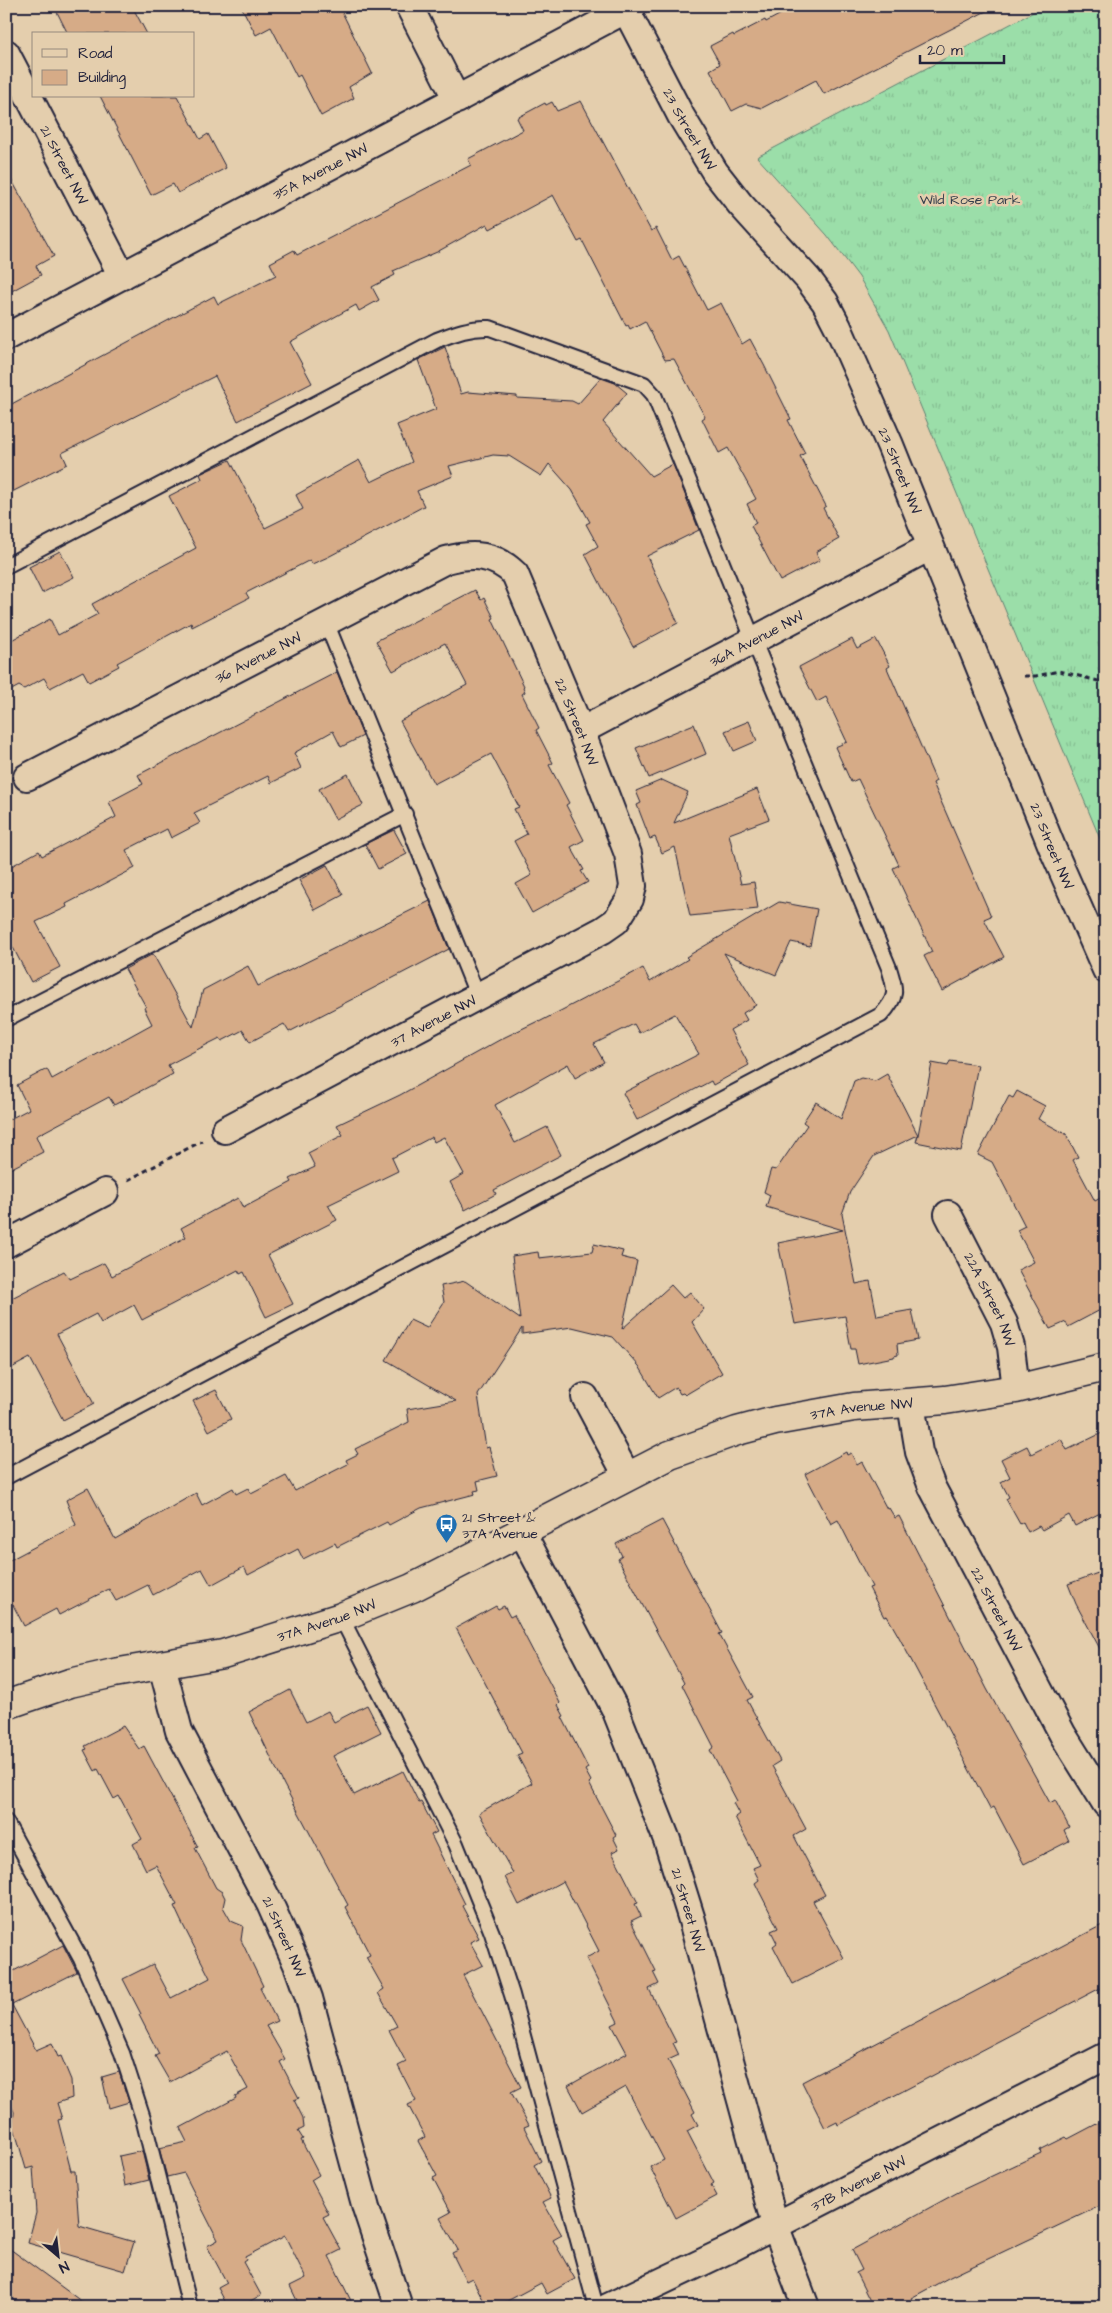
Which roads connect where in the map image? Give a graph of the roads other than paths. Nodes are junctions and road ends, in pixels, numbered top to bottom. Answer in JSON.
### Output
{"nodes":[{"id":1,"x":409,"y":6,"type":"edge"},
{"id":2,"x":630,"y":8,"type":"edge"},
{"id":3,"x":6,"y":53,"type":"edge"},
{"id":4,"x":457,"y":100,"type":"junction"},
{"id":5,"x":122,"y":276,"type":"junction"},
{"id":6,"x":6,"y":337,"type":"edge"},
{"id":7,"x":930,"y":547,"type":"junction"},
{"id":8,"x":493,"y":558,"type":"joint"},
{"id":9,"x":6,"y":566,"type":"edge"},
{"id":10,"x":326,"y":622,"type":"junction"},
{"id":11,"x":753,"y":640,"type":"junction"},
{"id":12,"x":581,"y":731,"type":"junction"},
{"id":13,"x":27,"y":777,"type":"dead end"},
{"id":14,"x":405,"y":814,"type":"junction"},
{"id":15,"x":630,"y":899,"type":"joint"},
{"id":16,"x":1106,"y":970,"type":"edge"},
{"id":17,"x":478,"y":997,"type":"junction"},
{"id":18,"x":6,"y":1019,"type":"edge"},
{"id":19,"x":225,"y":1130,"type":"road end"},
{"id":20,"x":105,"y":1192,"type":"road end"},
{"id":21,"x":948,"y":1214,"type":"dead end"},
{"id":22,"x":6,"y":1244,"type":"edge"},
{"id":23,"x":1106,"y":1367,"type":"edge"},
{"id":24,"x":1016,"y":1389,"type":"junction"},
{"id":25,"x":585,"y":1397,"type":"dead end"},
{"id":26,"x":911,"y":1404,"type":"junction"},
{"id":27,"x":626,"y":1476,"type":"junction"},
{"id":28,"x":6,"y":1477,"type":"edge"},
{"id":29,"x":522,"y":1532,"type":"junction"},
{"id":30,"x":340,"y":1617,"type":"junction"},
{"id":31,"x":162,"y":1666,"type":"junction"},
{"id":32,"x":6,"y":1704,"type":"edge"},
{"id":33,"x":1106,"y":1804,"type":"edge"},
{"id":34,"x":6,"y":1822,"type":"edge"},
{"id":35,"x":1106,"y":2056,"type":"edge"},
{"id":36,"x":776,"y":2225,"type":"junction"},
{"id":37,"x":190,"y":2307,"type":"edge"},
{"id":38,"x":399,"y":2307,"type":"edge"},
{"id":39,"x":596,"y":2307,"type":"edge"},
{"id":40,"x":608,"y":2307,"type":"edge"},
{"id":41,"x":806,"y":2307,"type":"edge"}],
"edges":[{"from":1,"to":4,"type":"street"},
{"from":2,"to":4,"type":"street","name":"35A Avenue NW"},
{"from":2,"to":7,"type":"street","name":"23 Street NW"},
{"from":3,"to":5,"type":"street","name":"21 Street NW"},
{"from":4,"to":5,"type":"street","name":"35A Avenue NW"},
{"from":5,"to":6,"type":"street","name":"35A Avenue NW"},
{"from":7,"to":11,"type":"street","name":"36A Avenue NW"},
{"from":7,"to":16,"type":"street","name":"23 Street NW"},
{"from":8,"to":10,"type":"street","name":"36 Avenue NW"},
{"from":8,"to":12,"type":"street","name":"22 Street NW"},
{"from":9,"to":11,"type":"lane"},
{"from":10,"to":13,"type":"street","name":"36 Avenue NW"},
{"from":10,"to":14,"type":"lane"},
{"from":11,"to":12,"type":"street","name":"36A Avenue NW"},
{"from":11,"to":28,"type":"lane"},
{"from":12,"to":15,"type":"street","name":"22 Street NW"},
{"from":14,"to":17,"type":"lane"},
{"from":14,"to":18,"type":"lane"},
{"from":15,"to":17,"type":"street","name":"37 Avenue NW"},
{"from":17,"to":19,"type":"street","name":"37 Avenue NW"},
{"from":20,"to":22,"type":"street"},
{"from":21,"to":24,"type":"street","name":"22A Street NW"},
{"from":23,"to":24,"type":"street","name":"37A Avenue NW"},
{"from":24,"to":26,"type":"street","name":"37A Avenue NW"},
{"from":25,"to":27,"type":"street"},
{"from":26,"to":27,"type":"street","name":"37A Avenue NW"},
{"from":26,"to":33,"type":"street","name":"22 Street NW"},
{"from":27,"to":29,"type":"street","name":"37A Avenue NW"},
{"from":29,"to":30,"type":"street","name":"37A Avenue NW"},
{"from":29,"to":36,"type":"street","name":"21 Street NW"},
{"from":30,"to":31,"type":"street","name":"37A Avenue NW"},
{"from":30,"to":39,"type":"lane"},
{"from":31,"to":32,"type":"street","name":"37A Avenue NW"},
{"from":31,"to":38,"type":"street","name":"21 Street NW"},
{"from":34,"to":37,"type":"lane"},
{"from":35,"to":36,"type":"street","name":"37B Avenue NW"},
{"from":36,"to":40,"type":"street","name":"37B Avenue NW"},
{"from":36,"to":41,"type":"street","name":"21 Street NW"}]}
